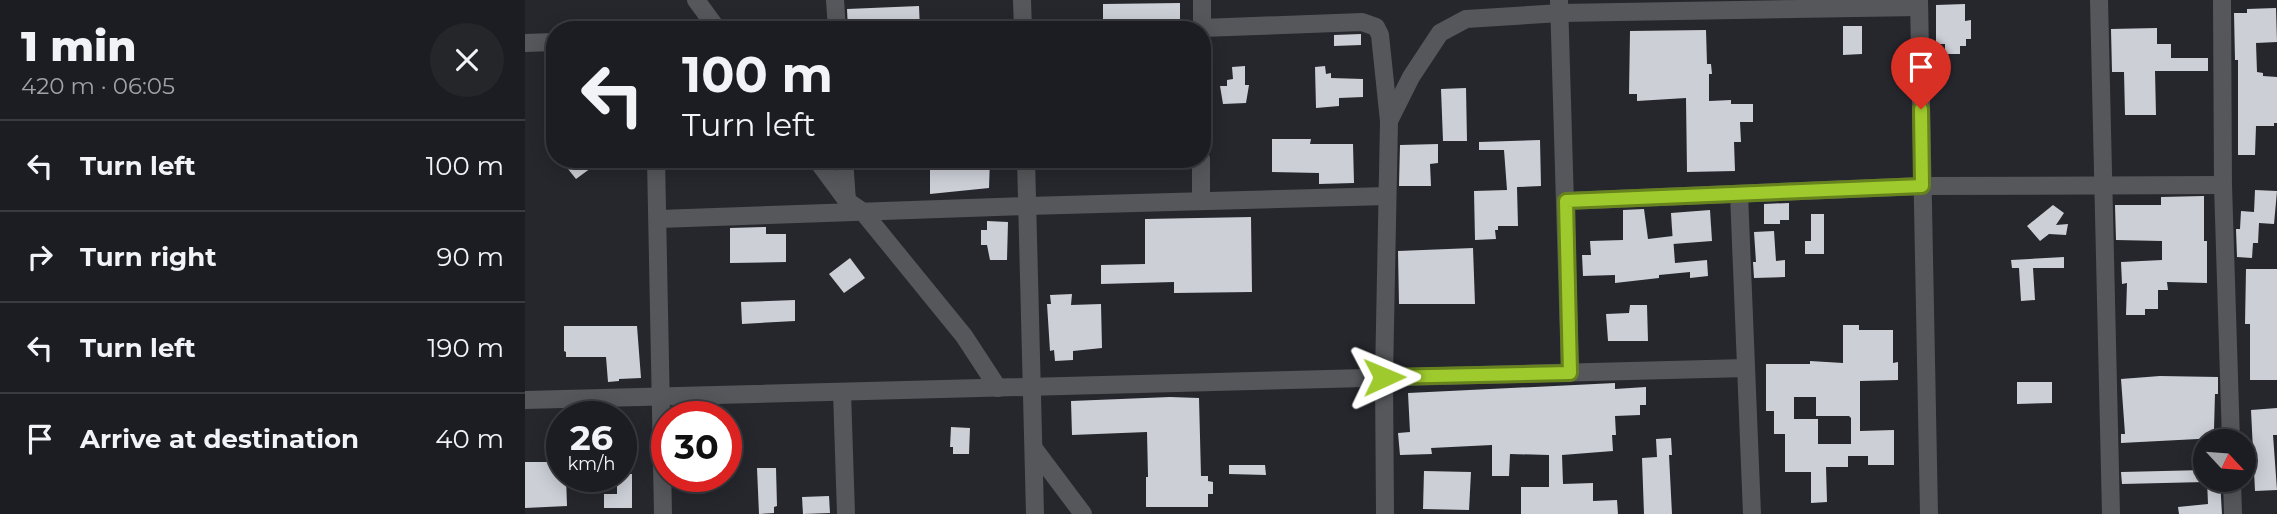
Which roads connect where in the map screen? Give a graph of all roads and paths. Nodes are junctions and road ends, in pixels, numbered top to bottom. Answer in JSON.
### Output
{"nodes":[{"id":1,"x":696,"y":0,"type":"edge"},
{"id":2,"x":835,"y":0,"type":"edge"},
{"id":3,"x":1021,"y":0,"type":"edge"},
{"id":4,"x":1202,"y":0,"type":"edge"},
{"id":5,"x":2099,"y":0,"type":"edge"},
{"id":6,"x":2222,"y":0,"type":"edge"},
{"id":7,"x":1919,"y":3,"type":"edge"},
{"id":8,"x":1560,"y":6,"type":"edge"},
{"id":9,"x":711,"y":21,"type":"edge"},
{"id":10,"x":836,"y":21,"type":"edge"},
{"id":11,"x":1022,"y":21,"type":"edge"},
{"id":12,"x":1202,"y":21,"type":"edge"},
{"id":13,"x":1211,"y":29,"type":"edge"},
{"id":14,"x":546,"y":42,"type":"edge"},
{"id":15,"x":525,"y":43,"type":"edge"},
{"id":16,"x":1389,"y":121,"type":"junction"},
{"id":17,"x":656,"y":168,"type":"edge"},
{"id":18,"x":823,"y":168,"type":"edge"},
{"id":19,"x":845,"y":168,"type":"edge"},
{"id":20,"x":1026,"y":168,"type":"edge"},
{"id":21,"x":1202,"y":168,"type":"edge"},
{"id":22,"x":2223,"y":185,"type":"junction"},
{"id":23,"x":1922,"y":186,"type":"junction"},
{"id":24,"x":2103,"y":186,"type":"junction"},
{"id":25,"x":1739,"y":194,"type":"junction"},
{"id":26,"x":1387,"y":196,"type":"junction"},
{"id":27,"x":847,"y":201,"type":"junction"},
{"id":28,"x":1201,"y":201,"type":"junction"},
{"id":29,"x":1566,"y":201,"type":"junction"},
{"id":30,"x":1027,"y":206,"type":"junction"},
{"id":31,"x":863,"y":212,"type":"junction"},
{"id":32,"x":659,"y":219,"type":"junction"},
{"id":33,"x":1746,"y":368,"type":"junction"},
{"id":34,"x":1570,"y":373,"type":"junction"},
{"id":35,"x":1384,"y":377,"type":"junction"},
{"id":36,"x":1033,"y":386,"type":"junction"},
{"id":37,"x":999,"y":388,"type":"junction"},
{"id":38,"x":842,"y":392,"type":"junction"},
{"id":39,"x":662,"y":396,"type":"junction"},
{"id":40,"x":525,"y":400,"type":"edge"},
{"id":41,"x":2231,"y":429,"type":"edge"},
{"id":42,"x":1035,"y":450,"type":"junction"},
{"id":43,"x":2232,"y":492,"type":"edge"},
{"id":44,"x":663,"y":514,"type":"edge"},
{"id":45,"x":846,"y":514,"type":"edge"},
{"id":46,"x":1035,"y":514,"type":"edge"},
{"id":47,"x":1083,"y":514,"type":"edge"},
{"id":48,"x":1385,"y":514,"type":"edge"},
{"id":49,"x":1752,"y":514,"type":"edge"},
{"id":50,"x":1929,"y":514,"type":"edge"},
{"id":51,"x":2111,"y":514,"type":"edge"},
{"id":52,"x":2233,"y":514,"type":"edge"}],
"edges":[{"from":1,"to":9,"type":"street"},
{"from":2,"to":10,"type":"street"},
{"from":3,"to":11,"type":"street"},
{"from":4,"to":12,"type":"street"},
{"from":5,"to":24,"type":"street"},
{"from":6,"to":22,"type":"street"},
{"from":7,"to":8,"type":"street"},
{"from":7,"to":23,"type":"street"},
{"from":8,"to":16,"type":"street"},
{"from":8,"to":29,"type":"street"},
{"from":13,"to":16,"type":"street"},
{"from":14,"to":15,"type":"street"},
{"from":16,"to":26,"type":"street"},
{"from":17,"to":32,"type":"street"},
{"from":18,"to":27,"type":"street"},
{"from":19,"to":27,"type":"street"},
{"from":20,"to":30,"type":"street"},
{"from":21,"to":28,"type":"street"},
{"from":22,"to":24,"type":"street"},
{"from":22,"to":41,"type":"street"},
{"from":23,"to":24,"type":"street"},
{"from":23,"to":25,"type":"street"},
{"from":23,"to":50,"type":"street"},
{"from":24,"to":51,"type":"street"},
{"from":25,"to":29,"type":"street"},
{"from":25,"to":33,"type":"street"},
{"from":26,"to":28,"type":"street"},
{"from":26,"to":35,"type":"street"},
{"from":27,"to":31,"type":"street"},
{"from":28,"to":30,"type":"street"},
{"from":29,"to":34,"type":"street"},
{"from":30,"to":31,"type":"street"},
{"from":30,"to":36,"type":"street"},
{"from":31,"to":32,"type":"street"},
{"from":31,"to":37,"type":"street"},
{"from":32,"to":39,"type":"street"},
{"from":33,"to":34,"type":"street"},
{"from":33,"to":49,"type":"street"},
{"from":34,"to":35,"type":"street"},
{"from":35,"to":36,"type":"street"},
{"from":35,"to":48,"type":"street"},
{"from":36,"to":37,"type":"street"},
{"from":36,"to":42,"type":"street"},
{"from":37,"to":38,"type":"street"},
{"from":38,"to":39,"type":"street"},
{"from":38,"to":45,"type":"street"},
{"from":39,"to":40,"type":"street"},
{"from":39,"to":44,"type":"street"},
{"from":42,"to":46,"type":"street"},
{"from":42,"to":47,"type":"street"},
{"from":43,"to":52,"type":"street"}]}
